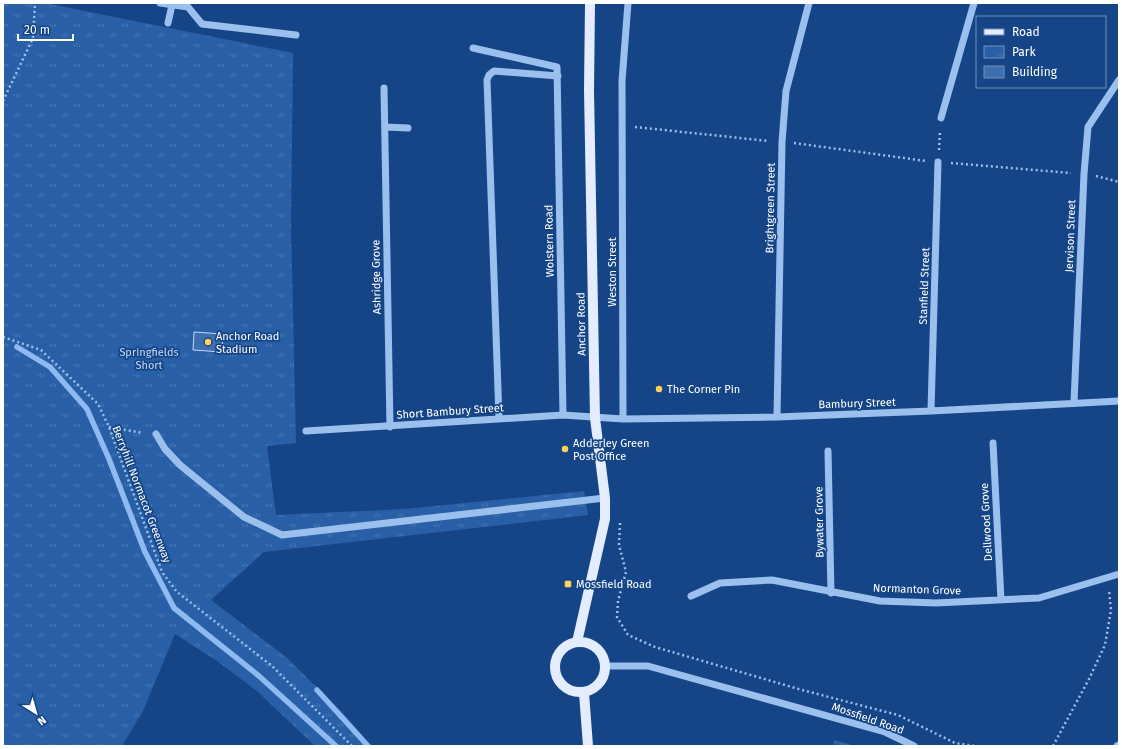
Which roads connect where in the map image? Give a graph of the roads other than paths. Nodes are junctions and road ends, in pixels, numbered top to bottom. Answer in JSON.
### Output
{"nodes":[{"id":1,"x":160,"y":3,"type":"edge"},
{"id":2,"x":590,"y":3,"type":"edge"},
{"id":3,"x":628,"y":3,"type":"edge"},
{"id":4,"x":809,"y":3,"type":"edge"},
{"id":5,"x":974,"y":3,"type":"edge"},
{"id":6,"x":172,"y":5,"type":"junction"},
{"id":7,"x":168,"y":23,"type":"dead end"},
{"id":8,"x":296,"y":35,"type":"dead end"},
{"id":9,"x":473,"y":48,"type":"dead end"},
{"id":10,"x":558,"y":76,"type":"junction"},
{"id":11,"x":1119,"y":80,"type":"edge"},
{"id":12,"x":384,"y":88,"type":"dead end"},
{"id":13,"x":941,"y":118,"type":"road end"},
{"id":14,"x":385,"y":127,"type":"junction"},
{"id":15,"x":408,"y":128,"type":"dead end"},
{"id":16,"x":938,"y":162,"type":"road end"},
{"id":17,"x":1119,"y":401,"type":"edge"},
{"id":18,"x":1074,"y":402,"type":"junction"},
{"id":19,"x":931,"y":411,"type":"junction"},
{"id":20,"x":563,"y":415,"type":"junction"},
{"id":21,"x":777,"y":416,"type":"junction"},
{"id":22,"x":499,"y":418,"type":"junction"},
{"id":23,"x":595,"y":418,"type":"junction"},
{"id":24,"x":623,"y":419,"type":"junction"},
{"id":25,"x":390,"y":427,"type":"junction"},
{"id":26,"x":306,"y":431,"type":"dead end"},
{"id":27,"x":156,"y":434,"type":"road end"},
{"id":28,"x":993,"y":443,"type":"dead end"},
{"id":29,"x":828,"y":451,"type":"dead end"},
{"id":30,"x":605,"y":498,"type":"junction"},
{"id":31,"x":1119,"y":574,"type":"edge"},
{"id":32,"x":831,"y":592,"type":"junction"},
{"id":33,"x":691,"y":596,"type":"dead end"},
{"id":34,"x":1001,"y":600,"type":"junction"},
{"id":35,"x":577,"y":642,"type":"junction"},
{"id":36,"x":605,"y":666,"type":"junction"},
{"id":37,"x":584,"y":693,"type":"junction"},
{"id":38,"x":588,"y":746,"type":"edge"},
{"id":39,"x":914,"y":746,"type":"edge"}],
"edges":[{"from":1,"to":6,"type":"street"},
{"from":2,"to":23,"type":"main road","name":"Anchor Road"},
{"from":3,"to":24,"type":"street","name":"Weston Street"},
{"from":4,"to":21,"type":"street","name":"Brightgreen Street"},
{"from":5,"to":13,"type":"street"},
{"from":6,"to":7,"type":"street"},
{"from":6,"to":8,"type":"street"},
{"from":9,"to":10,"type":"street","name":"Wolstern Road"},
{"from":10,"to":20,"type":"street","name":"Wolstern Road"},
{"from":10,"to":22,"type":"street"},
{"from":11,"to":18,"type":"street","name":"Jervison Street"},
{"from":12,"to":14,"type":"street","name":"Ashridge Grove"},
{"from":14,"to":15,"type":"street"},
{"from":14,"to":25,"type":"street","name":"Ashridge Grove"},
{"from":16,"to":19,"type":"street","name":"Stanfield Street"},
{"from":17,"to":18,"type":"street","name":"Bambury Street"},
{"from":18,"to":19,"type":"street","name":"Bambury Street"},
{"from":19,"to":21,"type":"street","name":"Bambury Street"},
{"from":20,"to":22,"type":"street","name":"Short Bambury Street"},
{"from":20,"to":23,"type":"street","name":"Short Bambury Street"},
{"from":21,"to":24,"type":"street","name":"Bambury Street"},
{"from":22,"to":25,"type":"street","name":"Short Bambury Street"},
{"from":23,"to":24,"type":"street","name":"Bambury Street"},
{"from":23,"to":30,"type":"main road","name":"Anchor Road"},
{"from":25,"to":26,"type":"street","name":"Short Bambury Street"},
{"from":27,"to":30,"type":"street"},
{"from":28,"to":34,"type":"street","name":"Dellwood Grove"},
{"from":29,"to":32,"type":"street","name":"Bywater Grove"},
{"from":30,"to":35,"type":"main road","name":"Anchor Road"},
{"from":31,"to":34,"type":"street","name":"Normanton Grove"},
{"from":32,"to":33,"type":"street","name":"Normanton Grove"},
{"from":32,"to":34,"type":"street","name":"Normanton Grove"},
{"from":35,"to":36,"type":"main road"},
{"from":35,"to":37,"type":"main road"},
{"from":36,"to":37,"type":"main road"},
{"from":36,"to":39,"type":"street","name":"Mossfield Road"},
{"from":37,"to":38,"type":"main road"}]}
